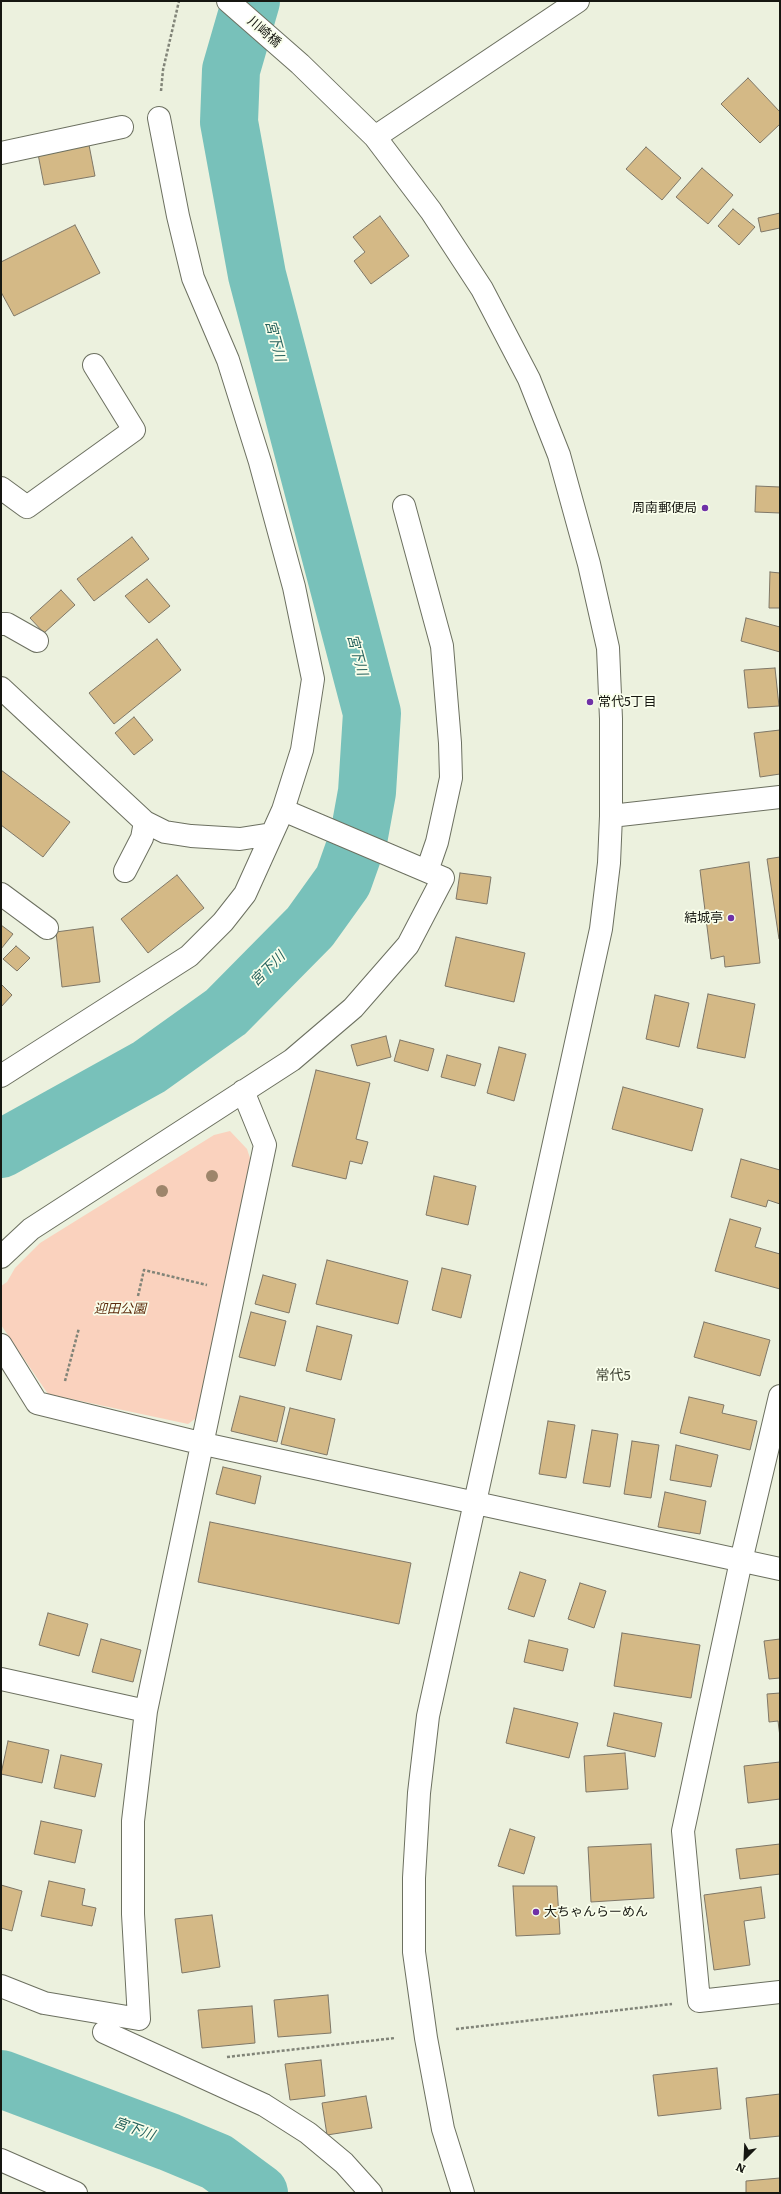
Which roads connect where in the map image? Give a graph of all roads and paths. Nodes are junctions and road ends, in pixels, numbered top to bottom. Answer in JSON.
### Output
{"nodes":[{"id":1,"x":179,"y":1,"type":"edge"},
{"id":2,"x":228,"y":1,"type":"edge"},
{"id":3,"x":578,"y":1,"type":"edge"},
{"id":4,"x":159,"y":118,"type":"joint"},
{"id":5,"x":122,"y":127,"type":"dead end"},
{"id":6,"x":375,"y":137,"type":"junction"},
{"id":7,"x":1,"y":153,"type":"edge"},
{"id":8,"x":94,"y":365,"type":"dead end"},
{"id":9,"x":1,"y":488,"type":"edge"},
{"id":10,"x":404,"y":506,"type":"dead end"},
{"id":11,"x":1,"y":624,"type":"edge"},
{"id":12,"x":37,"y":641,"type":"dead end"},
{"id":13,"x":1,"y":688,"type":"edge"},
{"id":14,"x":780,"y":797,"type":"edge"},
{"id":15,"x":288,"y":812,"type":"junction"},
{"id":16,"x":611,"y":816,"type":"junction"},
{"id":17,"x":145,"y":822,"type":"junction"},
{"id":18,"x":272,"y":834,"type":"junction"},
{"id":19,"x":422,"y":869,"type":"junction"},
{"id":20,"x":125,"y":871,"type":"dead end"},
{"id":21,"x":1,"y":894,"type":"edge"},
{"id":22,"x":47,"y":928,"type":"dead end"},
{"id":23,"x":1,"y":1076,"type":"edge"},
{"id":24,"x":243,"y":1091,"type":"junction"},
{"id":25,"x":1,"y":1257,"type":"edge"},
{"id":26,"x":235,"y":1292,"type":"junction"},
{"id":27,"x":138,"y":1296,"type":"dead end"},
{"id":28,"x":79,"y":1328,"type":"dead end"},
{"id":29,"x":1,"y":1345,"type":"edge"},
{"id":30,"x":780,"y":1396,"type":"edge"},
{"id":31,"x":58,"y":1408,"type":"junction"},
{"id":32,"x":204,"y":1444,"type":"junction"},
{"id":33,"x":475,"y":1503,"type":"junction"},
{"id":34,"x":741,"y":1561,"type":"junction"},
{"id":35,"x":780,"y":1569,"type":"edge"},
{"id":36,"x":1,"y":1679,"type":"edge"},
{"id":37,"x":146,"y":1711,"type":"junction"},
{"id":38,"x":1,"y":1986,"type":"edge"},
{"id":39,"x":780,"y":1992,"type":"edge"},
{"id":40,"x":699,"y":2001,"type":"junction"},
{"id":41,"x":456,"y":2029,"type":"dead end"},
{"id":42,"x":104,"y":2032,"type":"dead end"},
{"id":43,"x":396,"y":2038,"type":"dead end"},
{"id":44,"x":225,"y":2057,"type":"dead end"},
{"id":45,"x":1,"y":2160,"type":"edge"},
{"id":46,"x":76,"y":2193,"type":"edge"},
{"id":47,"x":371,"y":2193,"type":"edge"},
{"id":48,"x":463,"y":2193,"type":"edge"}],
"edges":[{"from":1,"to":4,"type":"path"},
{"from":2,"to":6,"type":"street","name":"川崎橋"},
{"from":3,"to":6,"type":"street"},
{"from":4,"to":15,"type":"street"},
{"from":5,"to":7,"type":"street"},
{"from":6,"to":16,"type":"street","name":"川崎橋"},
{"from":8,"to":9,"type":"street"},
{"from":10,"to":19,"type":"street"},
{"from":11,"to":12,"type":"street"},
{"from":13,"to":17,"type":"street"},
{"from":14,"to":16,"type":"street"},
{"from":15,"to":18,"type":"street"},
{"from":15,"to":19,"type":"street"},
{"from":16,"to":33,"type":"street","name":"川崎橋"},
{"from":17,"to":18,"type":"street"},
{"from":17,"to":20,"type":"street"},
{"from":18,"to":23,"type":"street"},
{"from":19,"to":24,"type":"street"},
{"from":21,"to":22,"type":"street"},
{"from":24,"to":25,"type":"street"},
{"from":24,"to":26,"type":"street"},
{"from":26,"to":27,"type":"path"},
{"from":26,"to":32,"type":"street"},
{"from":28,"to":31,"type":"path"},
{"from":29,"to":31,"type":"street"},
{"from":30,"to":34,"type":"street"},
{"from":31,"to":32,"type":"street"},
{"from":32,"to":33,"type":"street"},
{"from":32,"to":37,"type":"street"},
{"from":33,"to":34,"type":"street"},
{"from":33,"to":48,"type":"street","name":"川崎橋"},
{"from":34,"to":35,"type":"street"},
{"from":34,"to":40,"type":"street"},
{"from":36,"to":37,"type":"street"},
{"from":37,"to":38,"type":"street"},
{"from":39,"to":40,"type":"street"},
{"from":40,"to":41,"type":"path"},
{"from":42,"to":47,"type":"street"},
{"from":43,"to":44,"type":"path"},
{"from":45,"to":46,"type":"street"}]}
